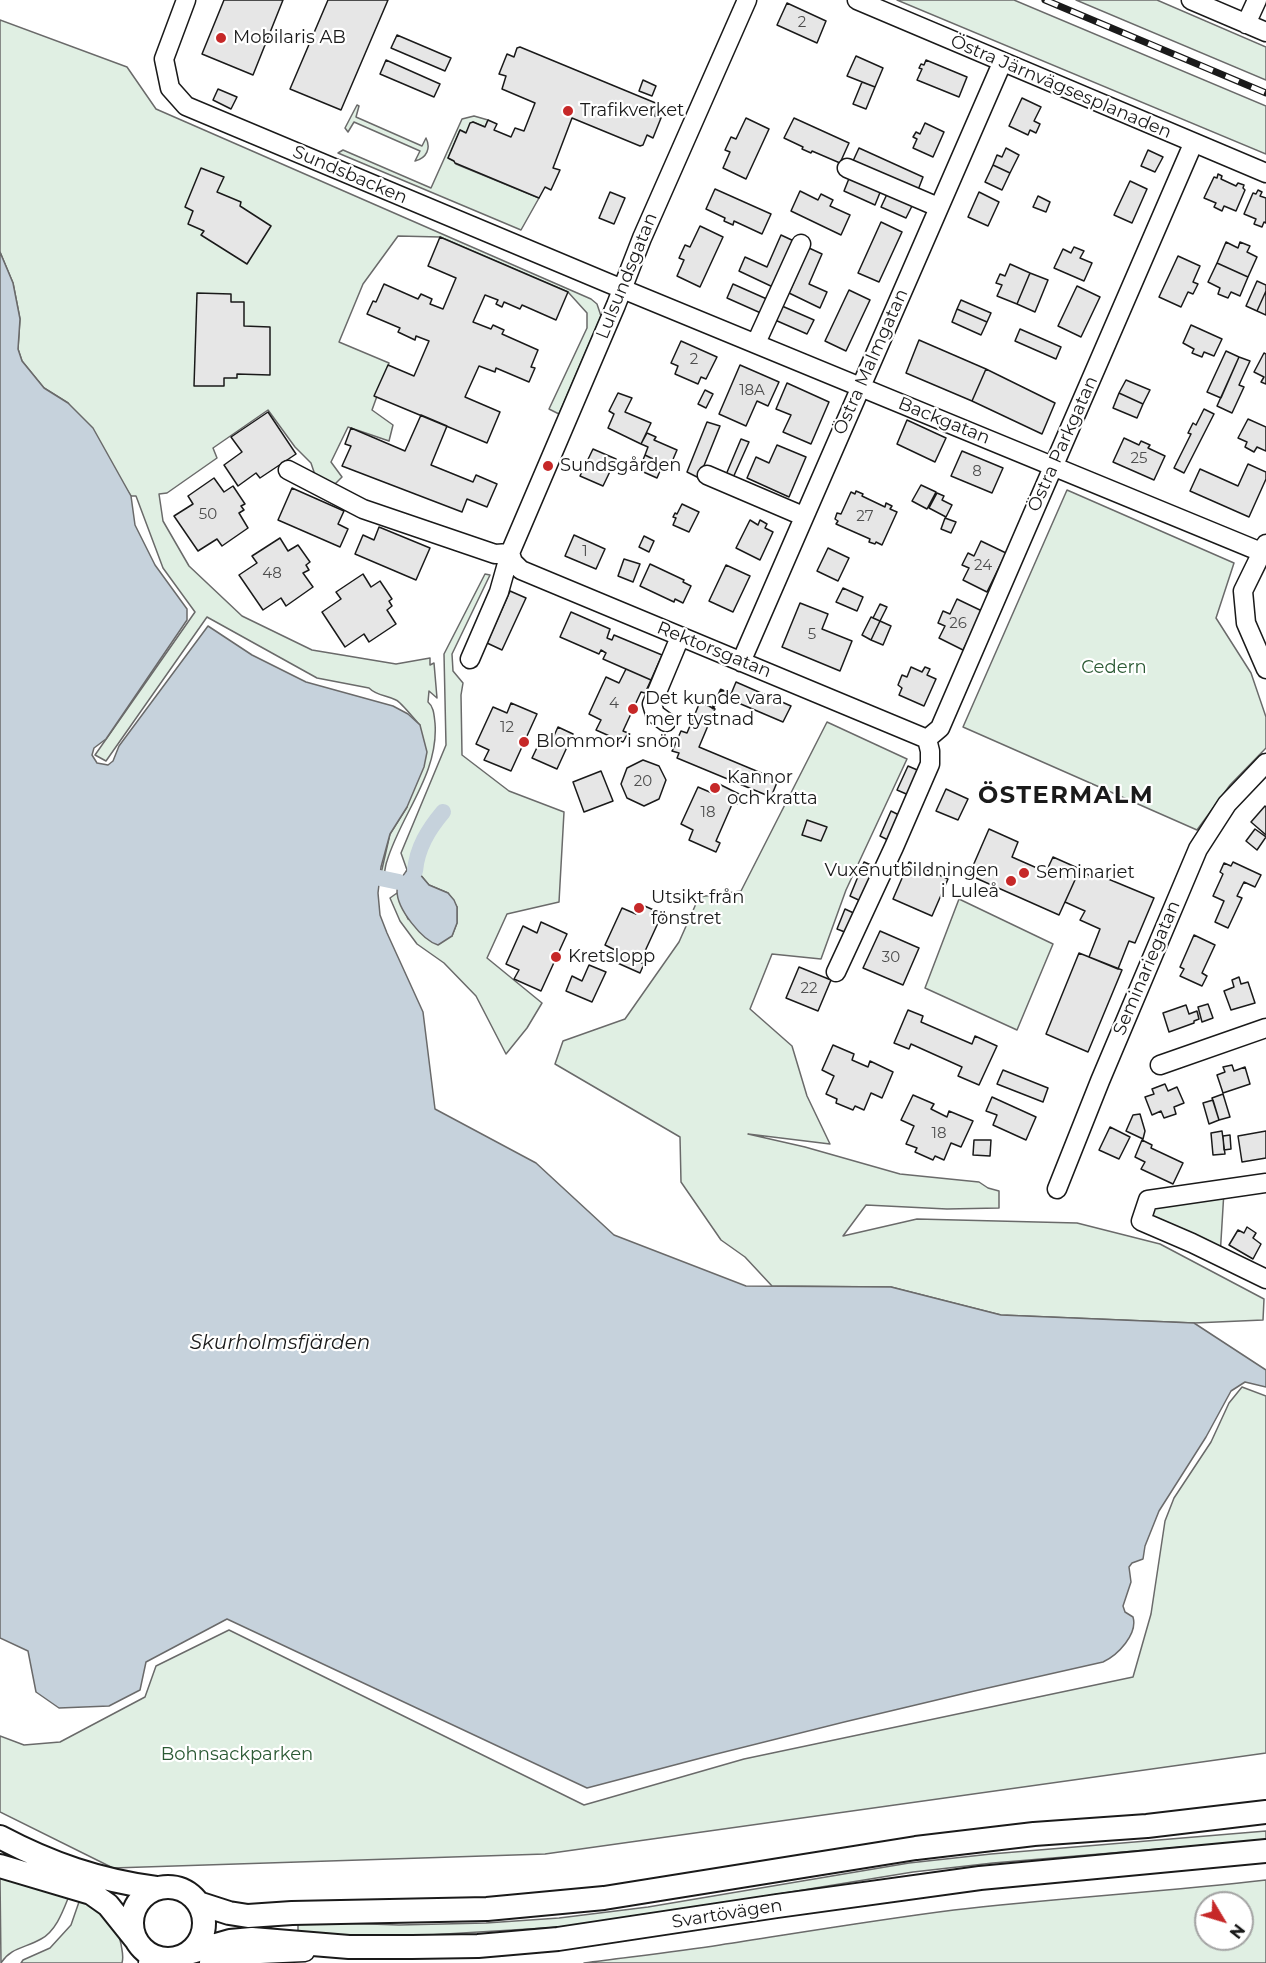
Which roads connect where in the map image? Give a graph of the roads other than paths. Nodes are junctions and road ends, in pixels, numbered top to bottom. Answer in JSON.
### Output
{"nodes":[{"id":1,"x":186,"y":0,"type":"edge"},
{"id":2,"x":747,"y":0,"type":"edge"},
{"id":3,"x":857,"y":0,"type":"edge"},
{"id":4,"x":1191,"y":0,"type":"edge"},
{"id":5,"x":1257,"y":0,"type":"edge"},
{"id":6,"x":1246,"y":24,"type":"junction"},
{"id":7,"x":1266,"y":32,"type":"edge"},
{"id":8,"x":1002,"y":63,"type":"junction"},
{"id":9,"x":1193,"y":144,"type":"junction"},
{"id":10,"x":847,"y":168,"type":"dead end"},
{"id":11,"x":1266,"y":173,"type":"edge"},
{"id":12,"x":939,"y":207,"type":"junction"},
{"id":13,"x":801,"y":244,"type":"dead end"},
{"id":14,"x":622,"y":288,"type":"junction"},
{"id":15,"x":756,"y":343,"type":"junction"},
{"id":16,"x":860,"y":387,"type":"junction"},
{"id":17,"x":1053,"y":466,"type":"junction"},
{"id":18,"x":288,"y":470,"type":"dead end"},
{"id":19,"x":707,"y":475,"type":"dead end"},
{"id":20,"x":803,"y":516,"type":"junction"},
{"id":21,"x":1265,"y":550,"type":"edge"},
{"id":22,"x":510,"y":553,"type":"junction"},
{"id":23,"x":680,"y":637,"type":"junction"},
{"id":24,"x":470,"y":659,"type":"dead end"},
{"id":25,"x":741,"y":662,"type":"junction"},
{"id":26,"x":1266,"y":669,"type":"edge"},
{"id":27,"x":666,"y":722,"type":"dead end"},
{"id":28,"x":927,"y":739,"type":"junction"},
{"id":29,"x":1266,"y":763,"type":"edge"},
{"id":30,"x":836,"y":972,"type":"dead end"},
{"id":31,"x":1266,"y":1028,"type":"edge"},
{"id":32,"x":1160,"y":1065,"type":"dead end"},
{"id":33,"x":1266,"y":1183,"type":"edge"},
{"id":34,"x":1057,"y":1189,"type":"dead end"},
{"id":35,"x":1266,"y":1279,"type":"edge"},
{"id":36,"x":1266,"y":1812,"type":"edge"},
{"id":37,"x":0,"y":1836,"type":"edge"},
{"id":38,"x":1266,"y":1851,"type":"edge"},
{"id":39,"x":0,"y":1866,"type":"edge"},
{"id":40,"x":61,"y":1874,"type":"junction"},
{"id":41,"x":93,"y":1885,"type":"junction"},
{"id":42,"x":156,"y":1888,"type":"junction"},
{"id":43,"x":198,"y":1903,"type":"junction"},
{"id":44,"x":349,"y":1947,"type":"junction"},
{"id":45,"x":146,"y":1953,"type":"edge"},
{"id":46,"x":188,"y":1953,"type":"junction"},
{"id":47,"x":209,"y":1963,"type":"edge"}],
"edges":[{"from":1,"to":14,"type":"street","name":"Sundsbacken"},
{"from":2,"to":14,"type":"street","name":"Lulsundsgatan"},
{"from":3,"to":8,"type":"street","name":"Östra Järnvägsesplanaden"},
{"from":4,"to":6,"type":"street"},
{"from":5,"to":6,"type":"street"},
{"from":6,"to":7,"type":"street"},
{"from":8,"to":9,"type":"street","name":"Östra Järnvägsesplanaden"},
{"from":8,"to":12,"type":"street","name":"Östra Malmgatan"},
{"from":9,"to":11,"type":"street","name":"Östra Järnvägsesplanaden"},
{"from":9,"to":17,"type":"street","name":"Östra Parkgatan"},
{"from":10,"to":12,"type":"street"},
{"from":12,"to":16,"type":"street","name":"Östra Malmgatan"},
{"from":13,"to":15,"type":"street"},
{"from":14,"to":15,"type":"street","name":"Backgatan"},
{"from":14,"to":22,"type":"street","name":"Lulsundsgatan"},
{"from":15,"to":16,"type":"street","name":"Backgatan"},
{"from":16,"to":17,"type":"street","name":"Backgatan"},
{"from":16,"to":20,"type":"street","name":"Östra Malmgatan"},
{"from":17,"to":21,"type":"street","name":"Backgatan"},
{"from":17,"to":28,"type":"street","name":"Östra Parkgatan"},
{"from":18,"to":22,"type":"street"},
{"from":19,"to":20,"type":"street"},
{"from":20,"to":25,"type":"street","name":"Östra Malmgatan"},
{"from":21,"to":26,"type":"street"},
{"from":22,"to":23,"type":"street","name":"Rektorsgatan"},
{"from":22,"to":24,"type":"street","name":"Lulsundsgatan"},
{"from":23,"to":25,"type":"street","name":"Rektorsgatan"},
{"from":23,"to":27,"type":"street"},
{"from":25,"to":28,"type":"street","name":"Rektorsgatan"},
{"from":28,"to":30,"type":"street"},
{"from":29,"to":34,"type":"street","name":"Seminariegatan"},
{"from":31,"to":32,"type":"street"},
{"from":33,"to":35,"type":"street"},
{"from":36,"to":43,"type":"main road","name":"Svartövägen"},
{"from":37,"to":40,"type":"main road"},
{"from":38,"to":44,"type":"main road","name":"Svartövägen"},
{"from":39,"to":40,"type":"main road"},
{"from":40,"to":41,"type":"main road"},
{"from":41,"to":42,"type":"main road"},
{"from":41,"to":45,"type":"main road"},
{"from":42,"to":43,"type":"main road"},
{"from":42,"to":45,"type":"main road"},
{"from":43,"to":46,"type":"main road"},
{"from":44,"to":46,"type":"main road","name":"Svartövägen"},
{"from":44,"to":47,"type":"street"},
{"from":45,"to":46,"type":"main road"}]}
